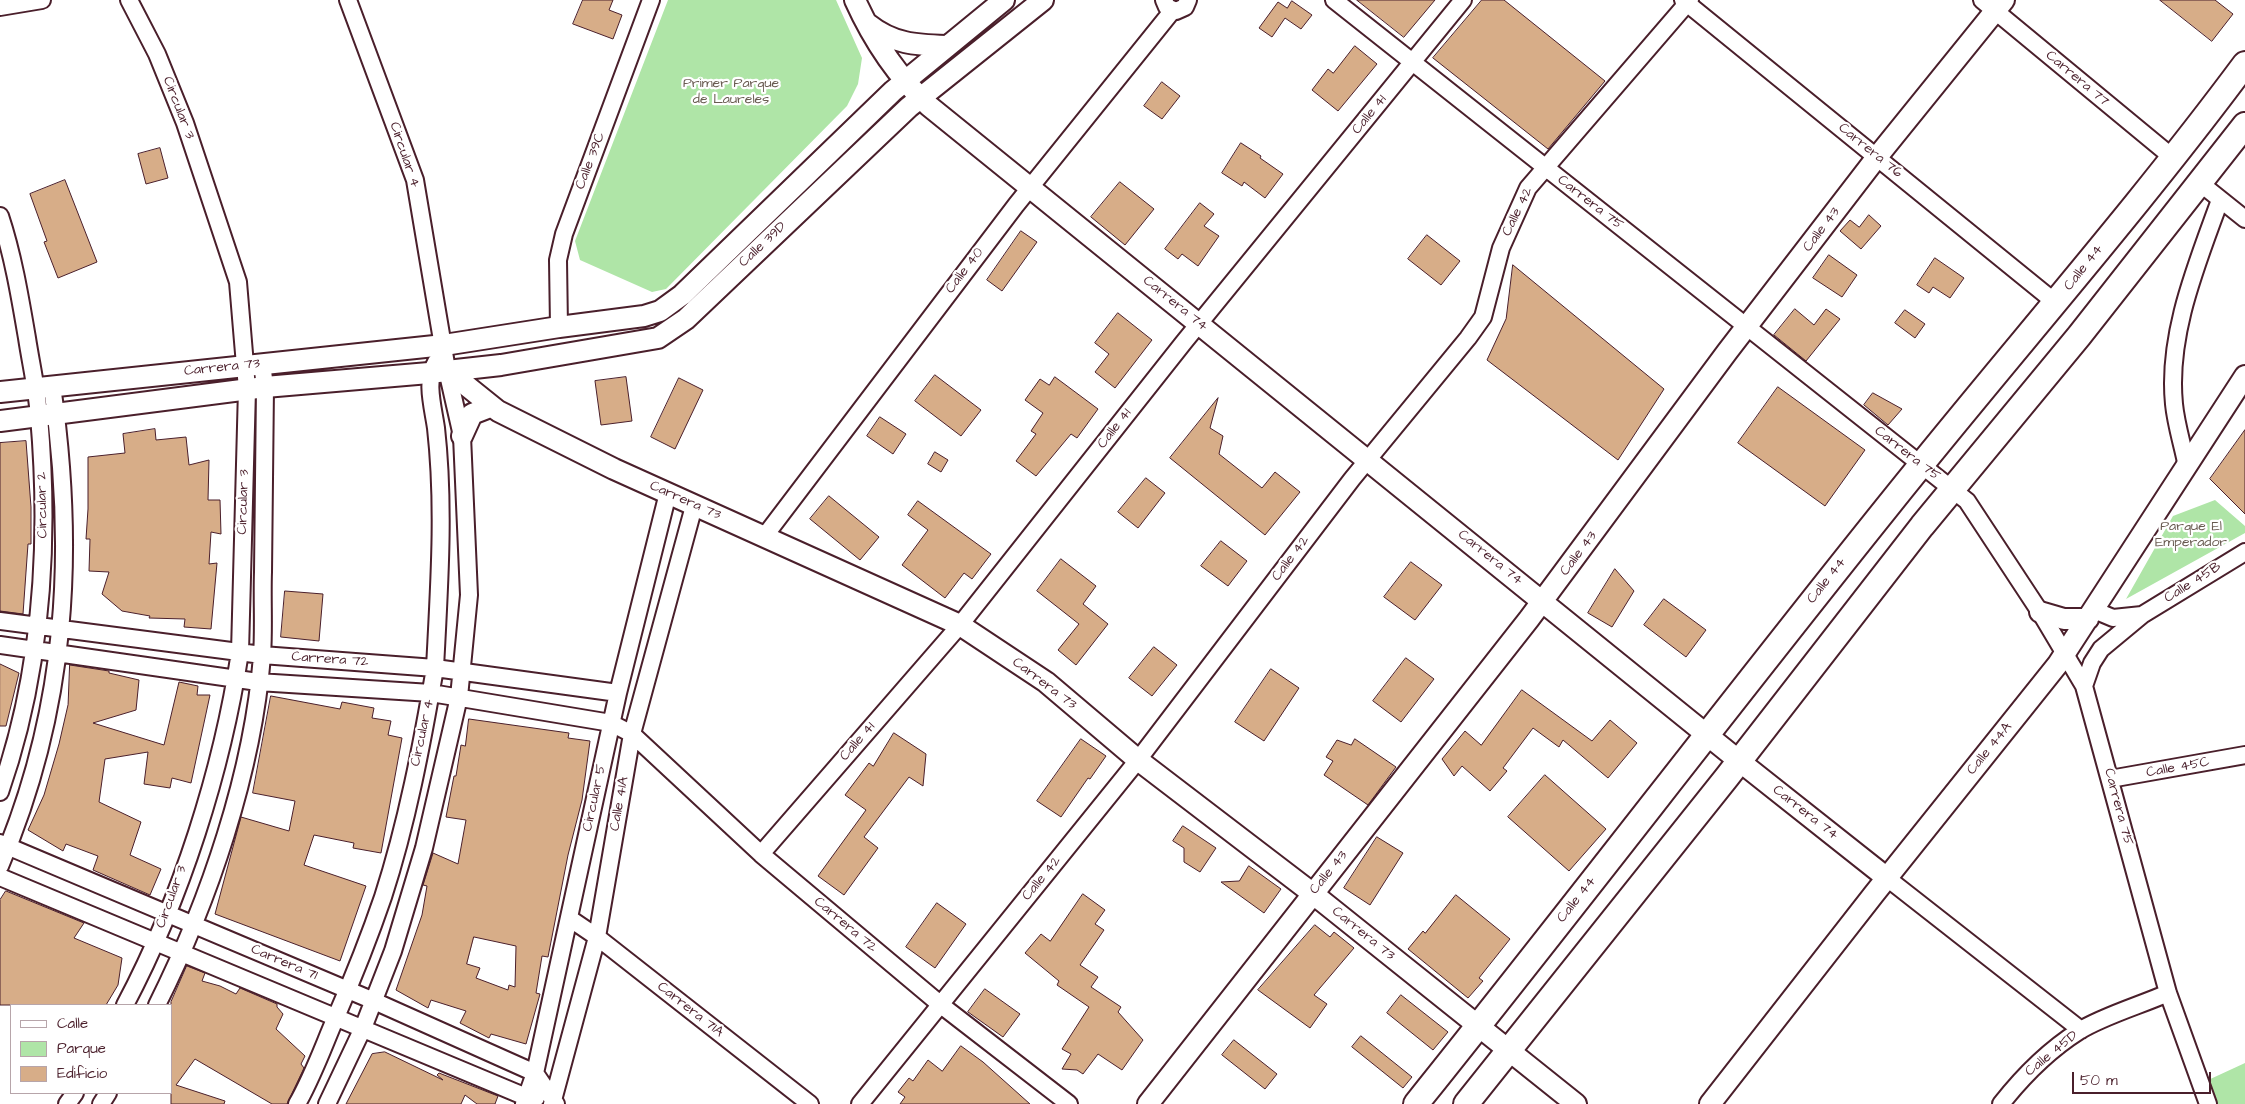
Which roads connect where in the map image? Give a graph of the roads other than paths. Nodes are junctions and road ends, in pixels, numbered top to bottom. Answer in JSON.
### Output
{"nodes":[{"id":1,"x":42,"y":0,"type":"edge"},
{"id":2,"x":129,"y":0,"type":"edge"},
{"id":3,"x":348,"y":0,"type":"edge"},
{"id":4,"x":651,"y":0,"type":"edge"},
{"id":5,"x":855,"y":0,"type":"edge"},
{"id":6,"x":1004,"y":0,"type":"edge"},
{"id":7,"x":1043,"y":0,"type":"edge"},
{"id":8,"x":1188,"y":0,"type":"edge"},
{"id":9,"x":1334,"y":0,"type":"edge"},
{"id":10,"x":1463,"y":0,"type":"edge"},
{"id":11,"x":1687,"y":1,"type":"edge"},
{"id":12,"x":1994,"y":4,"type":"edge"},
{"id":13,"x":1169,"y":5,"type":"edge"},
{"id":14,"x":0,"y":6,"type":"edge"},
{"id":15,"x":864,"y":20,"type":"junction"},
{"id":16,"x":946,"y":46,"type":"junction"},
{"id":17,"x":1413,"y":62,"type":"junction"},
{"id":18,"x":2245,"y":64,"type":"edge"},
{"id":19,"x":905,"y":80,"type":"junction"},
{"id":20,"x":920,"y":97,"type":"junction"},
{"id":21,"x":2245,"y":124,"type":"edge"},
{"id":22,"x":1877,"y":157,"type":"junction"},
{"id":23,"x":2172,"y":157,"type":"junction"},
{"id":24,"x":1545,"y":168,"type":"junction"},
{"id":25,"x":2200,"y":183,"type":"junction"},
{"id":26,"x":1030,"y":186,"type":"junction"},
{"id":27,"x":2220,"y":200,"type":"junction"},
{"id":28,"x":0,"y":216,"type":"edge"},
{"id":29,"x":2245,"y":219,"type":"edge"},
{"id":30,"x":2056,"y":303,"type":"junction"},
{"id":31,"x":1200,"y":324,"type":"junction"},
{"id":32,"x":559,"y":327,"type":"junction"},
{"id":33,"x":1747,"y":328,"type":"junction"},
{"id":34,"x":444,"y":345,"type":"junction"},
{"id":35,"x":254,"y":364,"type":"junction"},
{"id":36,"x":438,"y":372,"type":"junction"},
{"id":37,"x":2245,"y":376,"type":"edge"},
{"id":38,"x":44,"y":387,"type":"junction"},
{"id":39,"x":256,"y":388,"type":"junction"},
{"id":40,"x":0,"y":392,"type":"edge"},
{"id":41,"x":490,"y":407,"type":"junction"},
{"id":42,"x":48,"y":414,"type":"junction"},
{"id":43,"x":0,"y":421,"type":"edge"},
{"id":44,"x":462,"y":436,"type":"junction"},
{"id":45,"x":1369,"y":460,"type":"junction"},
{"id":46,"x":1921,"y":465,"type":"junction"},
{"id":47,"x":2187,"y":467,"type":"junction"},
{"id":48,"x":1952,"y":489,"type":"junction"},
{"id":49,"x":668,"y":493,"type":"junction"},
{"id":50,"x":694,"y":506,"type":"junction"},
{"id":51,"x":764,"y":537,"type":"junction"},
{"id":52,"x":2245,"y":552,"type":"edge"},
{"id":53,"x":1543,"y":601,"type":"junction"},
{"id":54,"x":2040,"y":612,"type":"junction"},
{"id":55,"x":2091,"y":615,"type":"junction"},
{"id":56,"x":2142,"y":615,"type":"junction"},
{"id":57,"x":0,"y":621,"type":"edge"},
{"id":58,"x":960,"y":625,"type":"junction"},
{"id":59,"x":38,"y":626,"type":"junction"},
{"id":60,"x":61,"y":629,"type":"junction"},
{"id":61,"x":0,"y":645,"type":"edge"},
{"id":62,"x":34,"y":650,"type":"junction"},
{"id":63,"x":240,"y":652,"type":"junction"},
{"id":64,"x":2066,"y":653,"type":"junction"},
{"id":65,"x":59,"y":654,"type":"junction"},
{"id":66,"x":262,"y":655,"type":"junction"},
{"id":67,"x":435,"y":668,"type":"junction"},
{"id":68,"x":463,"y":672,"type":"junction"},
{"id":69,"x":236,"y":679,"type":"junction"},
{"id":70,"x":258,"y":682,"type":"junction"},
{"id":71,"x":2084,"y":686,"type":"junction"},
{"id":72,"x":431,"y":693,"type":"junction"},
{"id":73,"x":618,"y":693,"type":"junction"},
{"id":74,"x":459,"y":697,"type":"junction"},
{"id":75,"x":611,"y":723,"type":"junction"},
{"id":76,"x":1706,"y":733,"type":"junction"},
{"id":77,"x":632,"y":734,"type":"junction"},
{"id":78,"x":2244,"y":759,"type":"edge"},
{"id":79,"x":1138,"y":760,"type":"junction"},
{"id":80,"x":1738,"y":760,"type":"junction"},
{"id":81,"x":2110,"y":779,"type":"junction"},
{"id":82,"x":0,"y":792,"type":"edge"},
{"id":83,"x":400,"y":841,"type":"junction"},
{"id":84,"x":4,"y":845,"type":"edge"},
{"id":85,"x":424,"y":848,"type":"junction"},
{"id":86,"x":761,"y":854,"type":"junction"},
{"id":87,"x":0,"y":866,"type":"edge"},
{"id":88,"x":0,"y":876,"type":"edge"},
{"id":89,"x":1888,"y":878,"type":"junction"},
{"id":90,"x":1312,"y":893,"type":"junction"},
{"id":91,"x":167,"y":914,"type":"junction"},
{"id":92,"x":569,"y":918,"type":"junction"},
{"id":93,"x":193,"y":925,"type":"junction"},
{"id":94,"x":597,"y":937,"type":"junction"},
{"id":95,"x":156,"y":942,"type":"junction"},
{"id":96,"x":182,"y":953,"type":"junction"},
{"id":97,"x":348,"y":990,"type":"junction"},
{"id":98,"x":2168,"y":993,"type":"junction"},
{"id":99,"x":374,"y":1001,"type":"junction"},
{"id":100,"x":125,"y":1004,"type":"edge"},
{"id":101,"x":157,"y":1004,"type":"edge"},
{"id":102,"x":941,"y":1005,"type":"junction"},
{"id":103,"x":336,"y":1017,"type":"junction"},
{"id":104,"x":1478,"y":1027,"type":"junction"},
{"id":105,"x":363,"y":1028,"type":"junction"},
{"id":106,"x":2081,"y":1030,"type":"junction"},
{"id":107,"x":1508,"y":1050,"type":"junction"},
{"id":108,"x":534,"y":1074,"type":"junction"},
{"id":109,"x":525,"y":1100,"type":"edge"},
{"id":110,"x":554,"y":1103,"type":"edge"},
{"id":111,"x":297,"y":1104,"type":"edge"},
{"id":112,"x":327,"y":1104,"type":"edge"},
{"id":113,"x":810,"y":1104,"type":"edge"},
{"id":114,"x":860,"y":1104,"type":"edge"},
{"id":115,"x":1069,"y":1104,"type":"edge"},
{"id":116,"x":1148,"y":1104,"type":"edge"},
{"id":117,"x":1416,"y":1104,"type":"edge"},
{"id":118,"x":1466,"y":1104,"type":"edge"},
{"id":119,"x":1576,"y":1104,"type":"edge"},
{"id":120,"x":1710,"y":1104,"type":"edge"},
{"id":121,"x":2001,"y":1104,"type":"edge"},
{"id":122,"x":2208,"y":1104,"type":"edge"}],
"edges":[{"from":1,"to":14,"type":"street"},
{"from":2,"to":35,"type":"street","name":"Circular 3"},
{"from":3,"to":34,"type":"street","name":"Circular 4"},
{"from":4,"to":32,"type":"street","name":"Calle 39C"},
{"from":5,"to":15,"type":"street","name":"Carrera 74"},
{"from":6,"to":16,"type":"street","name":"Calle 39D"},
{"from":7,"to":20,"type":"street","name":"Calle 39D"},
{"from":8,"to":13,"type":"street"},
{"from":9,"to":17,"type":"street","name":"Carrera 75"},
{"from":10,"to":17,"type":"street","name":"Calle 41"},
{"from":11,"to":22,"type":"street","name":"Carrera 76"},
{"from":11,"to":24,"type":"street","name":"Calle 42"},
{"from":12,"to":22,"type":"street","name":"Calle 43"},
{"from":12,"to":23,"type":"street","name":"Carrera 77"},
{"from":13,"to":26,"type":"street","name":"Calle 40"},
{"from":15,"to":16,"type":"street"},
{"from":15,"to":19,"type":"street","name":"Carrera 74"},
{"from":16,"to":19,"type":"street","name":"Calle 39D"},
{"from":17,"to":24,"type":"street","name":"Carrera 75"},
{"from":17,"to":31,"type":"street","name":"Calle 41"},
{"from":18,"to":23,"type":"main road","name":"Calle 44"},
{"from":19,"to":20,"type":"street","name":"Carrera 74"},
{"from":19,"to":32,"type":"street","name":"Calle 39D"},
{"from":20,"to":26,"type":"street","name":"Carrera 74"},
{"from":20,"to":36,"type":"street","name":"Calle 39D"},
{"from":21,"to":25,"type":"main road"},
{"from":22,"to":30,"type":"street","name":"Carrera 76"},
{"from":22,"to":33,"type":"street","name":"Calle 43"},
{"from":23,"to":30,"type":"main road","name":"Calle 44"},
{"from":24,"to":33,"type":"street","name":"Carrera 75"},
{"from":24,"to":45,"type":"street","name":"Calle 42"},
{"from":25,"to":27,"type":"street"},
{"from":25,"to":48,"type":"main road"},
{"from":26,"to":31,"type":"street","name":"Carrera 74"},
{"from":26,"to":51,"type":"street","name":"Calle 40"},
{"from":27,"to":29,"type":"street"},
{"from":27,"to":47,"type":"street"},
{"from":28,"to":38,"type":"street","name":"Circular 2"},
{"from":30,"to":46,"type":"main road","name":"Calle 44"},
{"from":31,"to":45,"type":"street","name":"Carrera 74"},
{"from":31,"to":58,"type":"street","name":"Calle 41"},
{"from":32,"to":34,"type":"street","name":"Calle 39D"},
{"from":33,"to":46,"type":"street","name":"Carrera 75"},
{"from":33,"to":53,"type":"street","name":"Calle 43"},
{"from":34,"to":35,"type":"street","name":"Carrera 73"},
{"from":34,"to":36,"type":"street","name":"Circular 4"},
{"from":35,"to":38,"type":"street","name":"Carrera 73"},
{"from":35,"to":39,"type":"street","name":"Circular 3"},
{"from":36,"to":39,"type":"street","name":"Carrera 73"},
{"from":36,"to":41,"type":"street","name":"Carrera 73"},
{"from":36,"to":44,"type":"street","name":"Circular 4"},
{"from":36,"to":67,"type":"street","name":"Circular 4"},
{"from":37,"to":47,"type":"street","name":"Calle 44A"},
{"from":38,"to":40,"type":"street","name":"Carrera 73"},
{"from":38,"to":42,"type":"street","name":"Circular 2"},
{"from":39,"to":42,"type":"street","name":"Carrera 73"},
{"from":39,"to":63,"type":"street","name":"Circular 3"},
{"from":39,"to":66,"type":"street","name":"Circular 3"},
{"from":41,"to":44,"type":"street"},
{"from":41,"to":49,"type":"street","name":"Carrera 73"},
{"from":42,"to":43,"type":"street","name":"Carrera 73"},
{"from":42,"to":59,"type":"street","name":"Circular 2"},
{"from":42,"to":60,"type":"street","name":"Circular 2"},
{"from":44,"to":68,"type":"street","name":"Circular 4"},
{"from":45,"to":53,"type":"street","name":"Carrera 74"},
{"from":45,"to":79,"type":"street","name":"Calle 42"},
{"from":46,"to":48,"type":"street","name":"Carrera 75"},
{"from":46,"to":76,"type":"main road","name":"Calle 44"},
{"from":47,"to":55,"type":"street","name":"Calle 44A"},
{"from":48,"to":54,"type":"street","name":"Carrera 75"},
{"from":48,"to":80,"type":"main road"},
{"from":49,"to":50,"type":"street","name":"Carrera 73"},
{"from":49,"to":73,"type":"street","name":"Circular 5"},
{"from":50,"to":51,"type":"street","name":"Carrera 73"},
{"from":50,"to":77,"type":"street","name":"Calle 41A"},
{"from":51,"to":58,"type":"street","name":"Carrera 73"},
{"from":52,"to":56,"type":"street","name":"Calle 45B"},
{"from":53,"to":76,"type":"street","name":"Carrera 74"},
{"from":53,"to":90,"type":"street","name":"Calle 43"},
{"from":54,"to":55,"type":"street"},
{"from":54,"to":64,"type":"street","name":"Carrera 75"},
{"from":55,"to":56,"type":"street","name":"Calle 45B"},
{"from":55,"to":64,"type":"street","name":"Calle 44A"},
{"from":56,"to":71,"type":"street","name":"Calle 45B"},
{"from":57,"to":59,"type":"street","name":"Carrera 72"},
{"from":58,"to":79,"type":"street","name":"Carrera 73"},
{"from":58,"to":86,"type":"street","name":"Calle 41"},
{"from":59,"to":60,"type":"street","name":"Carrera 72"},
{"from":59,"to":62,"type":"street","name":"Circular 2"},
{"from":60,"to":63,"type":"street","name":"Carrera 72"},
{"from":60,"to":65,"type":"street","name":"Circular 2"},
{"from":61,"to":62,"type":"street","name":"Carrera 72"},
{"from":62,"to":65,"type":"street","name":"Carrera 72"},
{"from":62,"to":82,"type":"street","name":"Circular 2"},
{"from":63,"to":66,"type":"street","name":"Carrera 72"},
{"from":63,"to":69,"type":"street","name":"Circular 3"},
{"from":64,"to":71,"type":"street","name":"Carrera 75"},
{"from":64,"to":89,"type":"street","name":"Calle 44A"},
{"from":65,"to":69,"type":"street","name":"Carrera 72"},
{"from":65,"to":84,"type":"street","name":"Circular 2"},
{"from":66,"to":67,"type":"street","name":"Carrera 72"},
{"from":66,"to":70,"type":"street","name":"Circular 3"},
{"from":67,"to":68,"type":"street","name":"Carrera 72"},
{"from":67,"to":72,"type":"street","name":"Circular 4"},
{"from":68,"to":73,"type":"street","name":"Carrera 72"},
{"from":68,"to":74,"type":"street","name":"Circular 4"},
{"from":69,"to":70,"type":"street","name":"Carrera 72"},
{"from":69,"to":91,"type":"street","name":"Circular 3"},
{"from":70,"to":72,"type":"street","name":"Carrera 72"},
{"from":70,"to":93,"type":"street","name":"Circular 3"},
{"from":71,"to":81,"type":"street","name":"Carrera 75"},
{"from":72,"to":74,"type":"street","name":"Carrera 72"},
{"from":72,"to":83,"type":"street","name":"Circular 4"},
{"from":73,"to":75,"type":"street","name":"Circular 5"},
{"from":73,"to":77,"type":"street","name":"Carrera 72"},
{"from":74,"to":75,"type":"street","name":"Carrera 72"},
{"from":74,"to":85,"type":"street","name":"Circular 4"},
{"from":75,"to":77,"type":"street","name":"Carrera 72"},
{"from":75,"to":92,"type":"street","name":"Circular 5"},
{"from":76,"to":80,"type":"street","name":"Carrera 74"},
{"from":76,"to":104,"type":"main road","name":"Calle 44"},
{"from":77,"to":86,"type":"street","name":"Carrera 72"},
{"from":77,"to":94,"type":"street","name":"Calle 41A"},
{"from":78,"to":81,"type":"street","name":"Calle 45C"},
{"from":79,"to":90,"type":"street","name":"Carrera 73"},
{"from":79,"to":102,"type":"street","name":"Calle 42"},
{"from":80,"to":89,"type":"street","name":"Carrera 74"},
{"from":80,"to":107,"type":"main road"},
{"from":81,"to":98,"type":"street","name":"Carrera 75"},
{"from":83,"to":85,"type":"street"},
{"from":83,"to":97,"type":"street","name":"Circular 4"},
{"from":84,"to":87,"type":"street","name":"Circular 2"},
{"from":84,"to":91,"type":"street","name":"Carrera 71"},
{"from":85,"to":99,"type":"street","name":"Circular 4"},
{"from":86,"to":102,"type":"street","name":"Carrera 72"},
{"from":88,"to":95,"type":"street"},
{"from":89,"to":106,"type":"street","name":"Carrera 74"},
{"from":89,"to":120,"type":"street","name":"Calle 44A"},
{"from":90,"to":104,"type":"street","name":"Carrera 73"},
{"from":90,"to":116,"type":"street","name":"Calle 43"},
{"from":91,"to":93,"type":"street","name":"Carrera 71"},
{"from":91,"to":95,"type":"street","name":"Circular 3"},
{"from":92,"to":94,"type":"street","name":"Carrera 71A"},
{"from":92,"to":108,"type":"street","name":"Circular 5"},
{"from":93,"to":96,"type":"street","name":"Circular 3"},
{"from":93,"to":97,"type":"street","name":"Carrera 71"},
{"from":94,"to":110,"type":"street","name":"Calle 41A"},
{"from":94,"to":113,"type":"street","name":"Carrera 71A"},
{"from":95,"to":96,"type":"street"},
{"from":95,"to":100,"type":"street","name":"Circular 3"},
{"from":96,"to":101,"type":"street","name":"Circular 3"},
{"from":96,"to":103,"type":"street"},
{"from":97,"to":99,"type":"street","name":"Carrera 71"},
{"from":97,"to":103,"type":"street","name":"Circular 4"},
{"from":98,"to":106,"type":"street","name":"Calle 45D"},
{"from":98,"to":122,"type":"street","name":"Carrera 75"},
{"from":99,"to":105,"type":"street","name":"Circular 4"},
{"from":99,"to":108,"type":"street","name":"Carrera 71"},
{"from":102,"to":114,"type":"street","name":"Calle 42"},
{"from":102,"to":115,"type":"street","name":"Carrera 72"},
{"from":103,"to":105,"type":"street"},
{"from":103,"to":111,"type":"street","name":"Circular 4"},
{"from":104,"to":107,"type":"street","name":"Carrera 73"},
{"from":104,"to":117,"type":"main road","name":"Calle 44"},
{"from":105,"to":109,"type":"street"},
{"from":105,"to":112,"type":"street","name":"Circular 4"},
{"from":106,"to":121,"type":"street","name":"Calle 45D"},
{"from":107,"to":118,"type":"main road"},
{"from":107,"to":119,"type":"street","name":"Carrera 73"},
{"from":108,"to":109,"type":"street","name":"Circular 5"},
{"from":108,"to":110,"type":"street"},
{"from":109,"to":110,"type":"street"}]}
